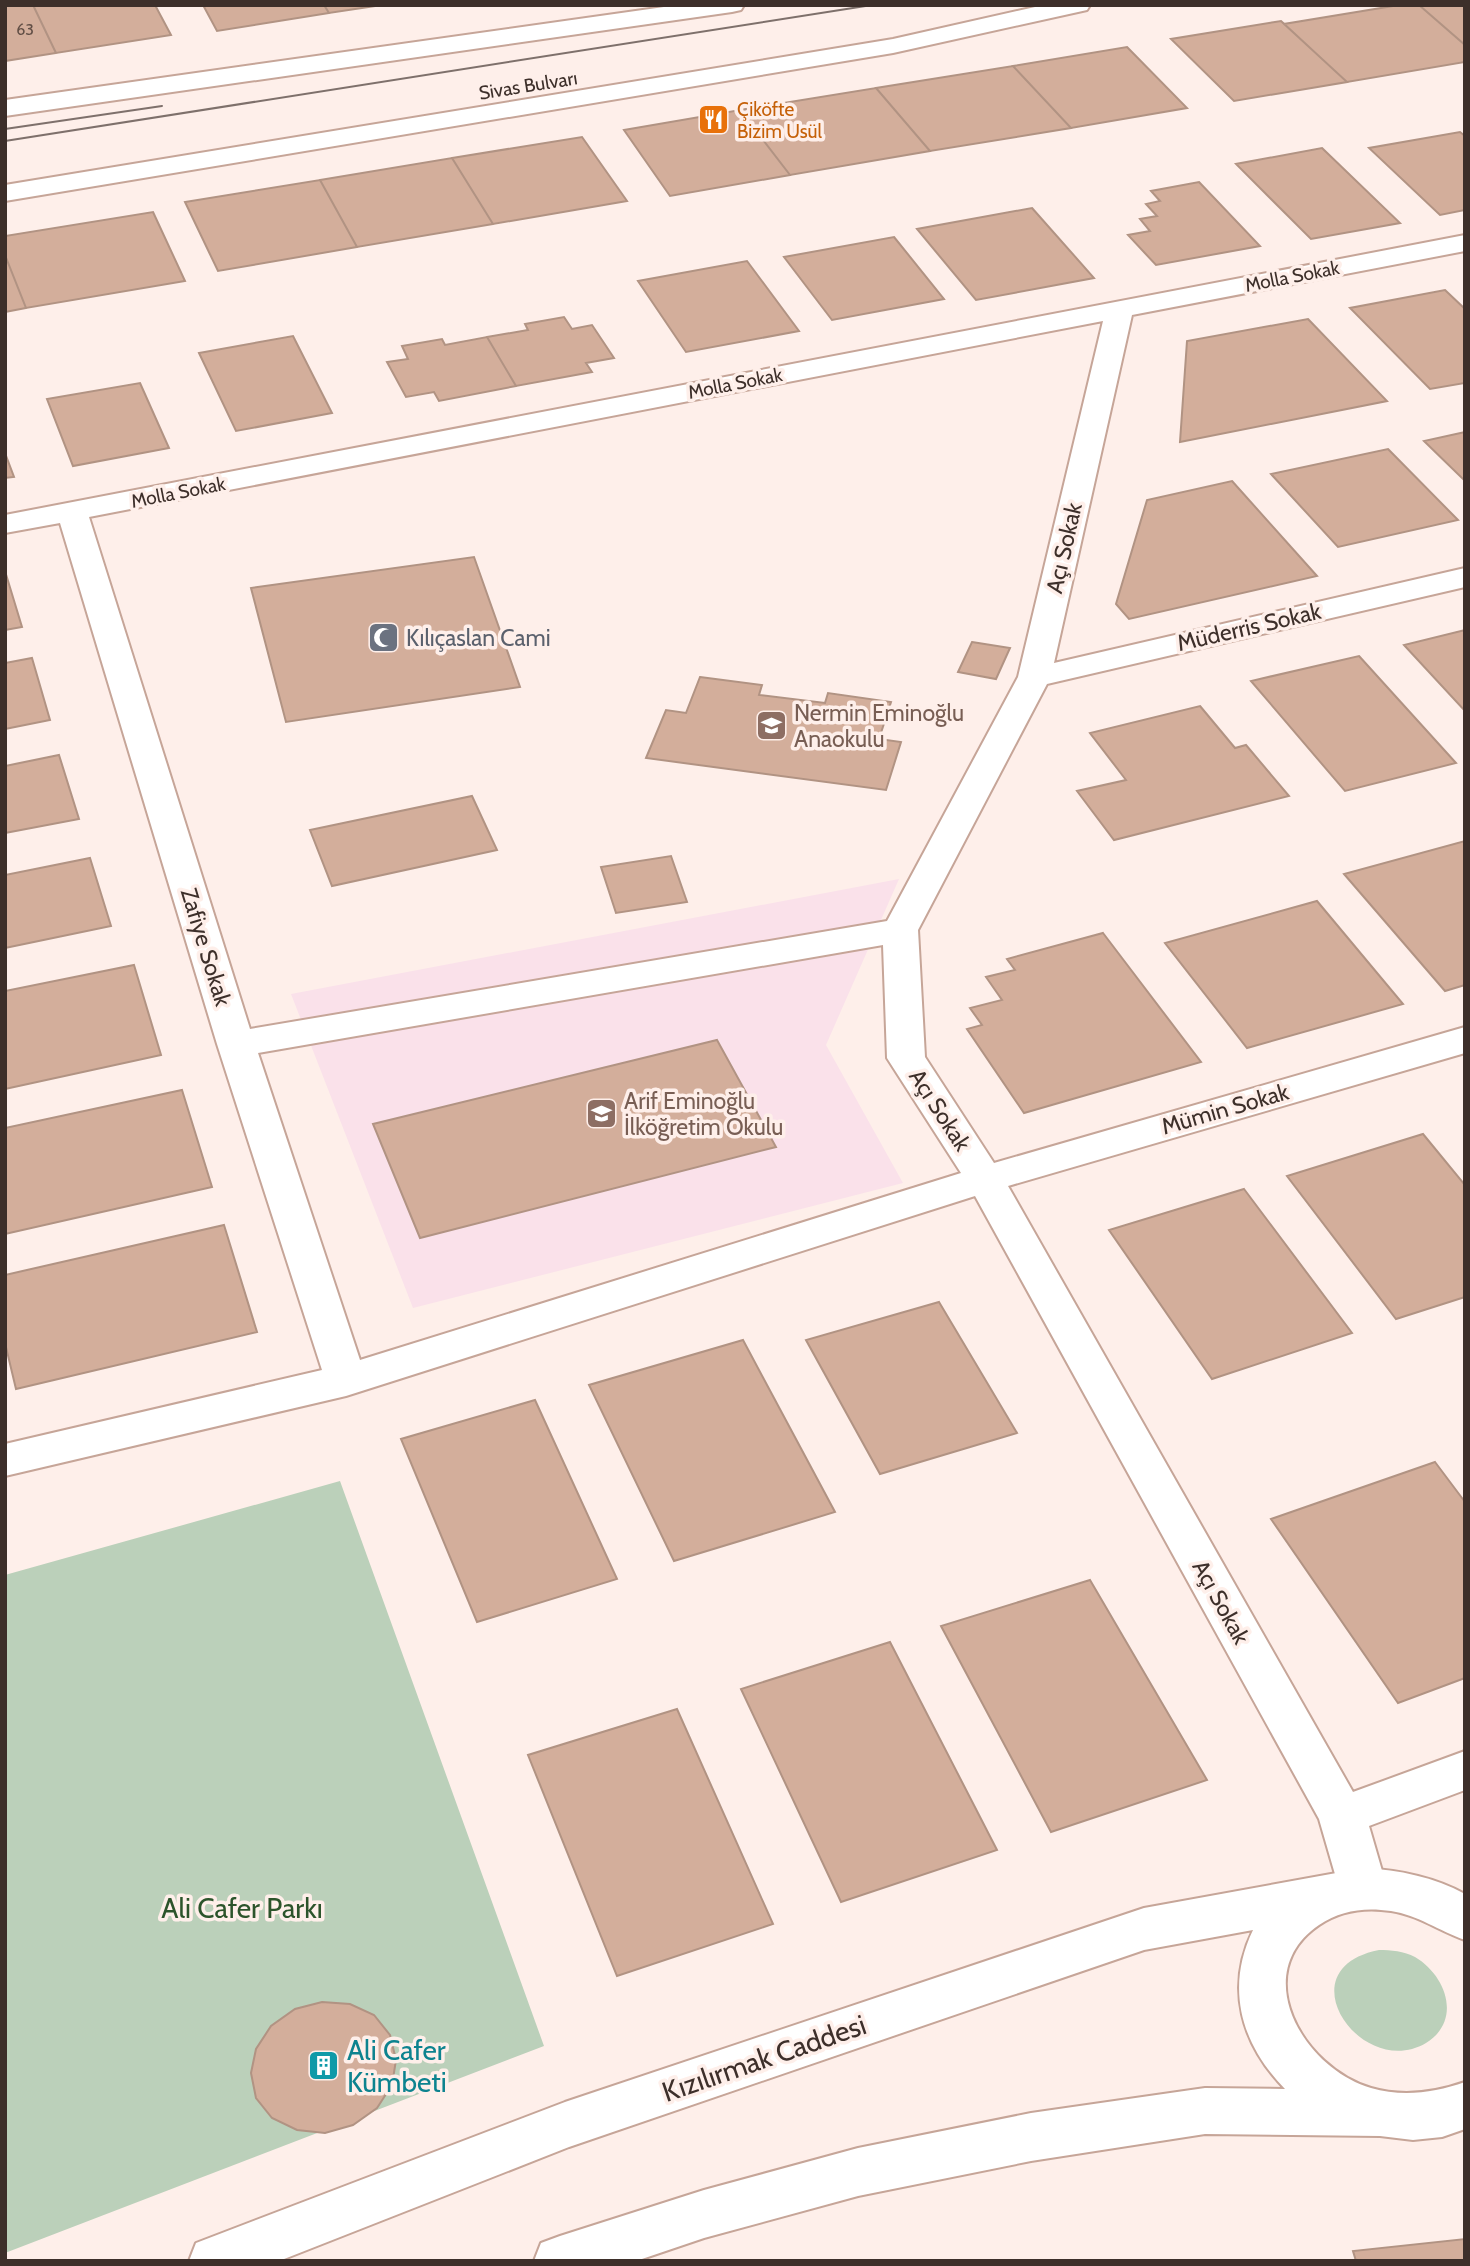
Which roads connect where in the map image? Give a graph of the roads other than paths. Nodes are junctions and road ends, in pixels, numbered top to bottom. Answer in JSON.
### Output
{"nodes":[{"id":1,"x":635,"y":5,"type":"edge"},
{"id":2,"x":732,"y":5,"type":"edge"},
{"id":3,"x":1051,"y":5,"type":"edge"},
{"id":4,"x":1078,"y":5,"type":"edge"},
{"id":5,"x":5,"y":89,"type":"edge"},
{"id":6,"x":5,"y":108,"type":"edge"},
{"id":7,"x":253,"y":128,"type":"dead end"},
{"id":8,"x":5,"y":193,"type":"edge"},
{"id":9,"x":1465,"y":243,"type":"edge"},
{"id":10,"x":1120,"y":308,"type":"junction"},
{"id":11,"x":72,"y":512,"type":"junction"},
{"id":12,"x":5,"y":524,"type":"edge"},
{"id":13,"x":1465,"y":577,"type":"edge"},
{"id":14,"x":1034,"y":677,"type":"junction"},
{"id":15,"x":900,"y":930,"type":"junction"},
{"id":16,"x":1465,"y":1040,"type":"edge"},
{"id":17,"x":236,"y":1044,"type":"junction"},
{"id":18,"x":985,"y":1179,"type":"junction"},
{"id":19,"x":346,"y":1380,"type":"junction"},
{"id":20,"x":5,"y":1460,"type":"edge"},
{"id":21,"x":1465,"y":1770,"type":"edge"},
{"id":22,"x":1342,"y":1816,"type":"junction"},
{"id":23,"x":1345,"y":1892,"type":"junction"},
{"id":24,"x":1457,"y":1909,"type":"edge"},
{"id":25,"x":1463,"y":2107,"type":"edge"},
{"id":26,"x":1377,"y":2114,"type":"junction"},
{"id":27,"x":215,"y":2261,"type":"edge"},
{"id":28,"x":560,"y":2261,"type":"edge"}],
"edges":[{"from":1,"to":5,"type":"main road"},
{"from":2,"to":6,"type":"main road"},
{"from":3,"to":7,"type":"main road","name":"Sivas Bulvarı"},
{"from":4,"to":8,"type":"main road"},
{"from":9,"to":10,"type":"main road","name":"Molla Sokak"},
{"from":10,"to":11,"type":"main road","name":"Molla Sokak"},
{"from":10,"to":14,"type":"main road","name":"Açı Sokak"},
{"from":11,"to":12,"type":"main road","name":"Molla Sokak"},
{"from":11,"to":17,"type":"main road","name":"Zafiye Sokak"},
{"from":13,"to":14,"type":"main road","name":"Müderris Sokak"},
{"from":14,"to":15,"type":"main road","name":"Açı Sokak"},
{"from":15,"to":17,"type":"main road"},
{"from":15,"to":18,"type":"main road","name":"Açı Sokak"},
{"from":16,"to":18,"type":"main road","name":"Mümin Sokak"},
{"from":17,"to":19,"type":"main road","name":"Zafiye Sokak"},
{"from":18,"to":19,"type":"main road","name":"Mümin Sokak"},
{"from":18,"to":22,"type":"main road","name":"Açı Sokak"},
{"from":19,"to":20,"type":"main road","name":"Mümin Sokak"},
{"from":21,"to":22,"type":"main road"},
{"from":22,"to":23,"type":"main road","name":"Açı Sokak"},
{"from":23,"to":24,"type":"main road","name":"Kızılırmak Caddesi"},
{"from":23,"to":26,"type":"main road"},
{"from":23,"to":27,"type":"main road","name":"Kızılırmak Caddesi"},
{"from":25,"to":26,"type":"main road"},
{"from":26,"to":28,"type":"main road"}]}
